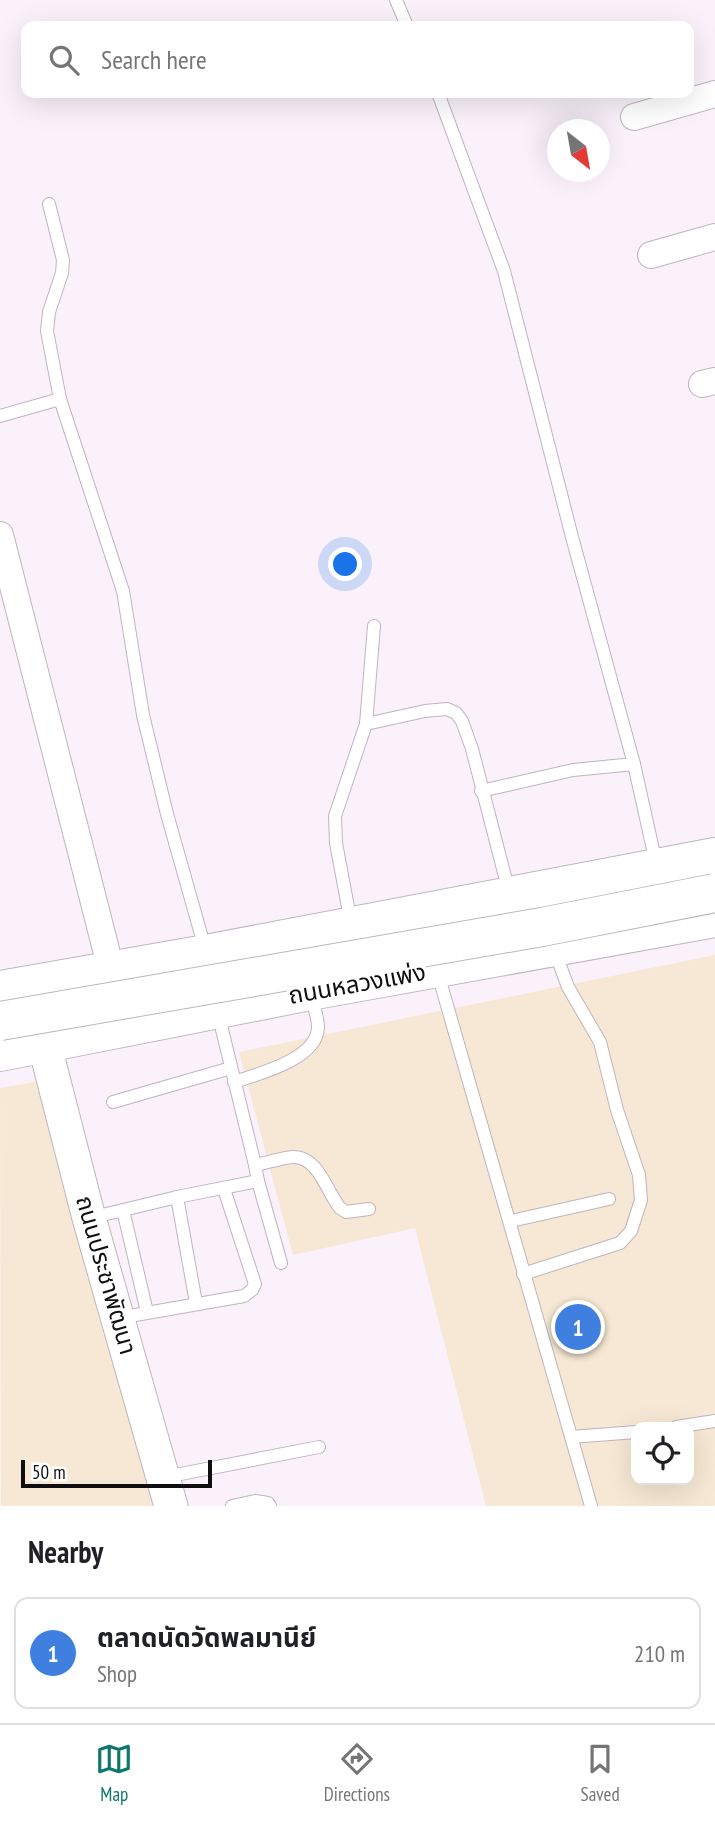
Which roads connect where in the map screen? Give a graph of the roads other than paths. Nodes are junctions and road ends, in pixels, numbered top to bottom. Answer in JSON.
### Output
{"nodes":[{"id":1,"x":396,"y":0,"type":"edge"},
{"id":2,"x":405,"y":21,"type":"edge"},
{"id":3,"x":715,"y":94,"type":"edge"},
{"id":4,"x":440,"y":98,"type":"edge"},
{"id":5,"x":634,"y":117,"type":"dead end"},
{"id":6,"x":49,"y":204,"type":"dead end"},
{"id":7,"x":715,"y":237,"type":"edge"},
{"id":8,"x":651,"y":255,"type":"dead end"},
{"id":9,"x":60,"y":399,"type":"junction"},
{"id":10,"x":0,"y":416,"type":"edge"},
{"id":11,"x":0,"y":535,"type":"edge"},
{"id":12,"x":374,"y":626,"type":"dead end"},
{"id":13,"x":366,"y":724,"type":"junction"},
{"id":14,"x":634,"y":764,"type":"junction"},
{"id":15,"x":481,"y":791,"type":"junction"},
{"id":16,"x":658,"y":868,"type":"junction"},
{"id":17,"x":510,"y":895,"type":"junction"},
{"id":18,"x":714,"y":896,"type":"edge"},
{"id":19,"x":369,"y":922,"type":"junction"},
{"id":20,"x":554,"y":948,"type":"junction"},
{"id":21,"x":206,"y":954,"type":"junction"},
{"id":22,"x":111,"y":969,"type":"junction"},
{"id":23,"x":437,"y":970,"type":"junction"},
{"id":24,"x":14,"y":988,"type":"edge"},
{"id":25,"x":310,"y":991,"type":"junction"},
{"id":26,"x":217,"y":1009,"type":"junction"},
{"id":27,"x":0,"y":1021,"type":"edge"},
{"id":28,"x":44,"y":1043,"type":"junction"},
{"id":29,"x":0,"y":1052,"type":"edge"},
{"id":30,"x":231,"y":1068,"type":"junction"},
{"id":31,"x":234,"y":1082,"type":"junction"},
{"id":32,"x":113,"y":1102,"type":"dead end"},
{"id":33,"x":255,"y":1165,"type":"junction"},
{"id":34,"x":258,"y":1181,"type":"junction"},
{"id":35,"x":224,"y":1189,"type":"junction"},
{"id":36,"x":177,"y":1197,"type":"junction"},
{"id":37,"x":610,"y":1199,"type":"dead end"},
{"id":38,"x":369,"y":1209,"type":"dead end"},
{"id":39,"x":123,"y":1210,"type":"junction"},
{"id":40,"x":89,"y":1218,"type":"junction"},
{"id":41,"x":510,"y":1221,"type":"junction"},
{"id":42,"x":281,"y":1263,"type":"dead end"},
{"id":43,"x":523,"y":1274,"type":"junction"},
{"id":44,"x":196,"y":1303,"type":"junction"},
{"id":45,"x":133,"y":1315,"type":"junction"},
{"id":46,"x":715,"y":1421,"type":"edge"},
{"id":47,"x":694,"y":1424,"type":"edge"},
{"id":48,"x":631,"y":1432,"type":"edge"},
{"id":49,"x":571,"y":1437,"type":"junction"},
{"id":50,"x":319,"y":1447,"type":"dead end"},
{"id":51,"x":167,"y":1492,"type":"edge"},
{"id":52,"x":232,"y":1506,"type":"edge"},
{"id":53,"x":270,"y":1506,"type":"edge"},
{"id":54,"x":591,"y":1506,"type":"edge"}],
"edges":[{"from":1,"to":2,"type":"lane"},
{"from":3,"to":5,"type":"street"},
{"from":4,"to":14,"type":"lane"},
{"from":6,"to":9,"type":"lane"},
{"from":7,"to":8,"type":"street"},
{"from":9,"to":10,"type":"lane"},
{"from":9,"to":21,"type":"lane"},
{"from":11,"to":22,"type":"street"},
{"from":12,"to":13,"type":"lane"},
{"from":13,"to":15,"type":"lane"},
{"from":13,"to":19,"type":"lane"},
{"from":14,"to":15,"type":"lane"},
{"from":14,"to":16,"type":"lane"},
{"from":15,"to":17,"type":"lane"},
{"from":16,"to":17,"type":"main road"},
{"from":16,"to":18,"type":"main road"},
{"from":17,"to":19,"type":"main road"},
{"from":18,"to":19,"type":"main road"},
{"from":18,"to":20,"type":"main road","name":"ถนนหลวงแพ่ง"},
{"from":18,"to":27,"type":"main road","bridge":true},
{"from":19,"to":21,"type":"main road"},
{"from":20,"to":23,"type":"main road","name":"ถนนหลวงแพ่ง"},
{"from":20,"to":43,"type":"lane"},
{"from":21,"to":22,"type":"main road"},
{"from":22,"to":24,"type":"main road"},
{"from":23,"to":25,"type":"main road","name":"ถนนหลวงแพ่ง"},
{"from":23,"to":41,"type":"lane"},
{"from":24,"to":28,"type":"main road"},
{"from":25,"to":26,"type":"main road","name":"ถนนหลวงแพ่ง"},
{"from":25,"to":31,"type":"lane"},
{"from":26,"to":28,"type":"main road","name":"ถนนหลวงแพ่ง"},
{"from":26,"to":30,"type":"lane"},
{"from":28,"to":29,"type":"main road","name":"ถนนหลวงแพ่ง"},
{"from":28,"to":40,"type":"street","name":"ถนนประชาพัฒนา"},
{"from":30,"to":31,"type":"lane"},
{"from":30,"to":32,"type":"lane"},
{"from":31,"to":33,"type":"lane"},
{"from":33,"to":34,"type":"lane"},
{"from":33,"to":38,"type":"lane"},
{"from":34,"to":35,"type":"lane"},
{"from":34,"to":42,"type":"lane"},
{"from":35,"to":36,"type":"lane"},
{"from":35,"to":44,"type":"lane"},
{"from":36,"to":39,"type":"lane"},
{"from":36,"to":44,"type":"lane"},
{"from":37,"to":41,"type":"lane"},
{"from":39,"to":40,"type":"lane"},
{"from":39,"to":45,"type":"lane"},
{"from":40,"to":45,"type":"street","name":"ถนนประชาพัฒนา"},
{"from":41,"to":43,"type":"lane"},
{"from":43,"to":49,"type":"lane"},
{"from":44,"to":45,"type":"lane"},
{"from":45,"to":51,"type":"street","name":"ถนนประชาพัฒนา"},
{"from":46,"to":47,"type":"lane"},
{"from":48,"to":49,"type":"lane"},
{"from":49,"to":54,"type":"lane"},
{"from":50,"to":51,"type":"lane"},
{"from":52,"to":53,"type":"lane"}]}
